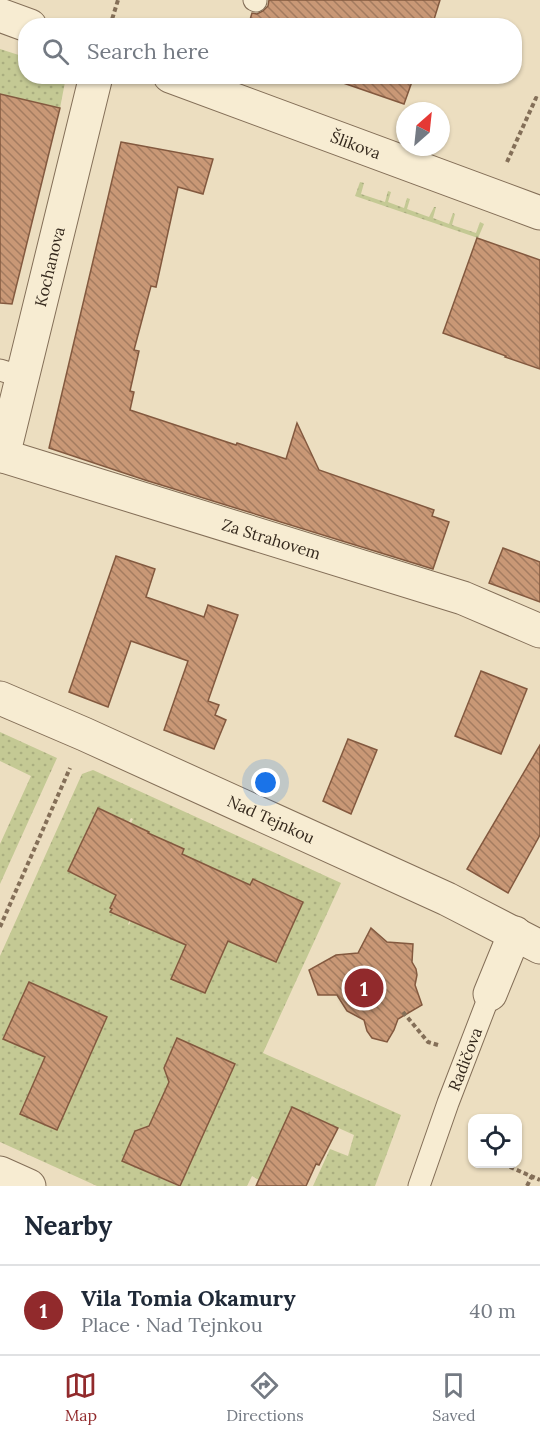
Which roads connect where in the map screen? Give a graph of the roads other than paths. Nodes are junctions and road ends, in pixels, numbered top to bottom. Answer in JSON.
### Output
{"nodes":[{"id":1,"x":0,"y":15,"type":"edge"},
{"id":2,"x":18,"y":22,"type":"edge"},
{"id":3,"x":94,"y":84,"type":"edge"},
{"id":4,"x":191,"y":84,"type":"edge"},
{"id":5,"x":540,"y":213,"type":"edge"},
{"id":6,"x":11,"y":373,"type":"edge"},
{"id":7,"x":2,"y":455,"type":"edge"},
{"id":8,"x":540,"y":631,"type":"edge"},
{"id":9,"x":0,"y":698,"type":"edge"},
{"id":10,"x":527,"y":940,"type":"edge"},
{"id":11,"x":490,"y":994,"type":"joint"},
{"id":12,"x":0,"y":1173,"type":"edge"},
{"id":13,"x":29,"y":1186,"type":"edge"},
{"id":14,"x":419,"y":1186,"type":"edge"}],
"edges":[{"from":1,"to":2,"type":"street"},
{"from":3,"to":6,"type":"street","name":"Kochanova"},
{"from":4,"to":5,"type":"street","name":"Šlikova"},
{"from":6,"to":7,"type":"street","name":"Kochanova"},
{"from":7,"to":8,"type":"street","name":"Za Strahovem"},
{"from":9,"to":10,"type":"street","name":"Nad Tejnkou"},
{"from":10,"to":11,"type":"street","name":"Radičova"},
{"from":11,"to":14,"type":"lane","name":"Radičova"},
{"from":12,"to":13,"type":"street"}]}
